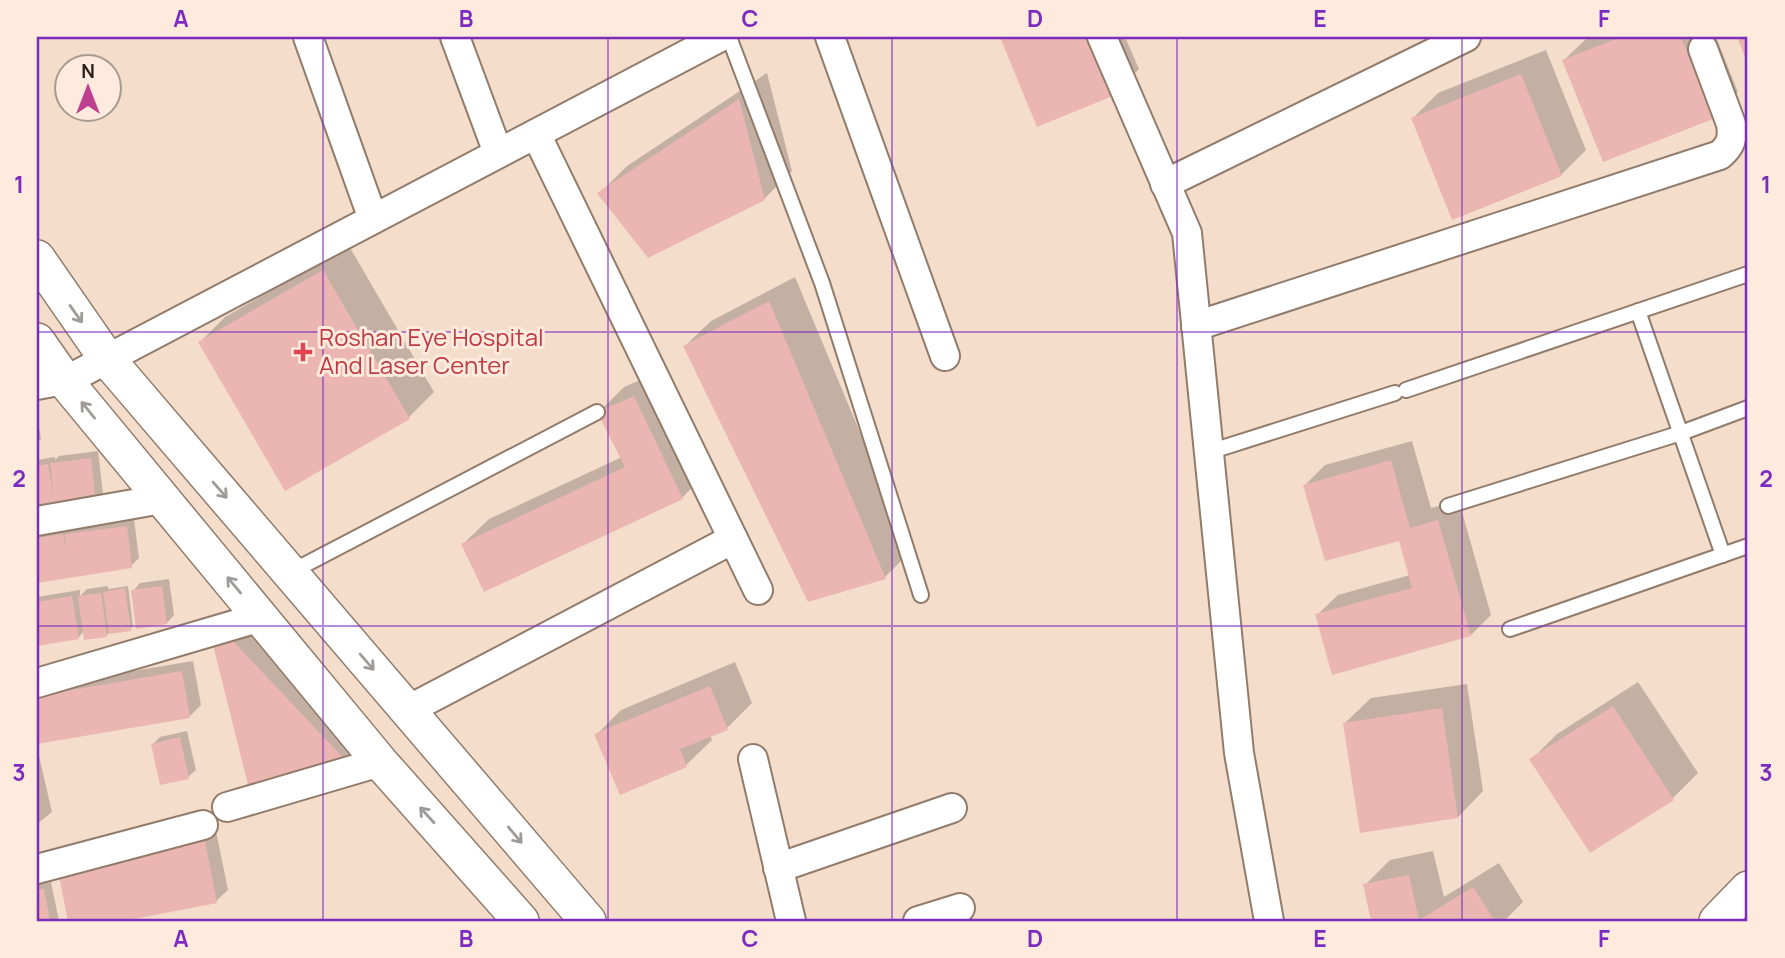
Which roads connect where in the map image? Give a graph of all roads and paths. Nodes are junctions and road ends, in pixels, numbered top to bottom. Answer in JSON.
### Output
{"nodes":[{"id":1,"x":308,"y":37,"type":"edge"},
{"id":2,"x":455,"y":37,"type":"edge"},
{"id":3,"x":720,"y":37,"type":"edge"},
{"id":4,"x":729,"y":37,"type":"edge"},
{"id":5,"x":830,"y":37,"type":"edge"},
{"id":6,"x":1102,"y":37,"type":"edge"},
{"id":7,"x":1466,"y":37,"type":"edge"},
{"id":8,"x":1703,"y":49,"type":"dead end"},
{"id":9,"x":536,"y":134,"type":"junction"},
{"id":10,"x":498,"y":153,"type":"junction"},
{"id":11,"x":1165,"y":184,"type":"junction"},
{"id":12,"x":373,"y":219,"type":"junction"},
{"id":13,"x":37,"y":258,"type":"edge"},
{"id":14,"x":1748,"y":274,"type":"edge"},
{"id":15,"x":1638,"y":310,"type":"junction"},
{"id":16,"x":1196,"y":326,"type":"junction"},
{"id":17,"x":37,"y":341,"type":"edge"},
{"id":18,"x":945,"y":356,"type":"dead end"},
{"id":19,"x":107,"y":359,"type":"junction"},
{"id":20,"x":51,"y":383,"type":"edge"},
{"id":21,"x":1748,"y":408,"type":"edge"},
{"id":22,"x":597,"y":412,"type":"dead end"},
{"id":23,"x":1681,"y":433,"type":"junction"},
{"id":24,"x":1209,"y":452,"type":"junction"},
{"id":25,"x":162,"y":499,"type":"junction"},
{"id":26,"x":1448,"y":506,"type":"dead end"},
{"id":27,"x":37,"y":521,"type":"edge"},
{"id":28,"x":733,"y":539,"type":"junction"},
{"id":29,"x":1748,"y":546,"type":"edge"},
{"id":30,"x":1723,"y":555,"type":"junction"},
{"id":31,"x":290,"y":572,"type":"junction"},
{"id":32,"x":758,"y":590,"type":"dead end"},
{"id":33,"x":921,"y":594,"type":"dead end"},
{"id":34,"x":261,"y":617,"type":"junction"},
{"id":35,"x":1510,"y":629,"type":"dead end"},
{"id":36,"x":37,"y":683,"type":"edge"},
{"id":37,"x":408,"y":710,"type":"junction"},
{"id":38,"x":753,"y":760,"type":"dead end"},
{"id":39,"x":380,"y":762,"type":"junction"},
{"id":40,"x":227,"y":807,"type":"dead end"},
{"id":41,"x":952,"y":808,"type":"dead end"},
{"id":42,"x":203,"y":825,"type":"dead end"},
{"id":43,"x":778,"y":868,"type":"junction"},
{"id":44,"x":37,"y":869,"type":"edge"},
{"id":45,"x":1748,"y":889,"type":"edge"},
{"id":46,"x":960,"y":908,"type":"dead end"},
{"id":47,"x":521,"y":921,"type":"edge"},
{"id":48,"x":588,"y":921,"type":"edge"},
{"id":49,"x":791,"y":921,"type":"edge"},
{"id":50,"x":918,"y":921,"type":"edge"},
{"id":51,"x":1269,"y":921,"type":"edge"},
{"id":52,"x":1717,"y":921,"type":"edge"}],
"edges":[{"from":1,"to":12,"type":"street"},
{"from":2,"to":10,"type":"street"},
{"from":3,"to":9,"type":"street"},
{"from":4,"to":33,"type":"lane"},
{"from":5,"to":18,"type":"street"},
{"from":6,"to":11,"type":"street"},
{"from":7,"to":11,"type":"street"},
{"from":8,"to":16,"type":"street"},
{"from":9,"to":10,"type":"street"},
{"from":9,"to":28,"type":"street"},
{"from":10,"to":12,"type":"street"},
{"from":11,"to":16,"type":"street"},
{"from":12,"to":19,"type":"street"},
{"from":13,"to":19,"type":"street","one_way":true},
{"from":14,"to":15,"type":"lane"},
{"from":15,"to":23,"type":"lane"},
{"from":15,"to":24,"type":"lane"},
{"from":16,"to":24,"type":"street"},
{"from":17,"to":20,"type":"street"},
{"from":19,"to":20,"type":"street"},
{"from":19,"to":31,"type":"street","one_way":true},
{"from":25,"to":20,"type":"street","one_way":true},
{"from":21,"to":23,"type":"lane"},
{"from":22,"to":31,"type":"lane"},
{"from":23,"to":26,"type":"lane"},
{"from":23,"to":30,"type":"lane"},
{"from":24,"to":51,"type":"street"},
{"from":25,"to":27,"type":"street"},
{"from":34,"to":25,"type":"street","one_way":true},
{"from":28,"to":32,"type":"street"},
{"from":28,"to":37,"type":"street"},
{"from":29,"to":30,"type":"lane"},
{"from":30,"to":35,"type":"lane"},
{"from":31,"to":37,"type":"street","one_way":true},
{"from":34,"to":36,"type":"street"},
{"from":34,"to":39,"type":"street"},
{"from":37,"to":48,"type":"street","one_way":true},
{"from":38,"to":43,"type":"street"},
{"from":39,"to":40,"type":"street"},
{"from":47,"to":39,"type":"street","one_way":true},
{"from":41,"to":43,"type":"street"},
{"from":42,"to":44,"type":"street"},
{"from":43,"to":49,"type":"street"},
{"from":45,"to":52,"type":"street"},
{"from":46,"to":50,"type":"street"}]}
